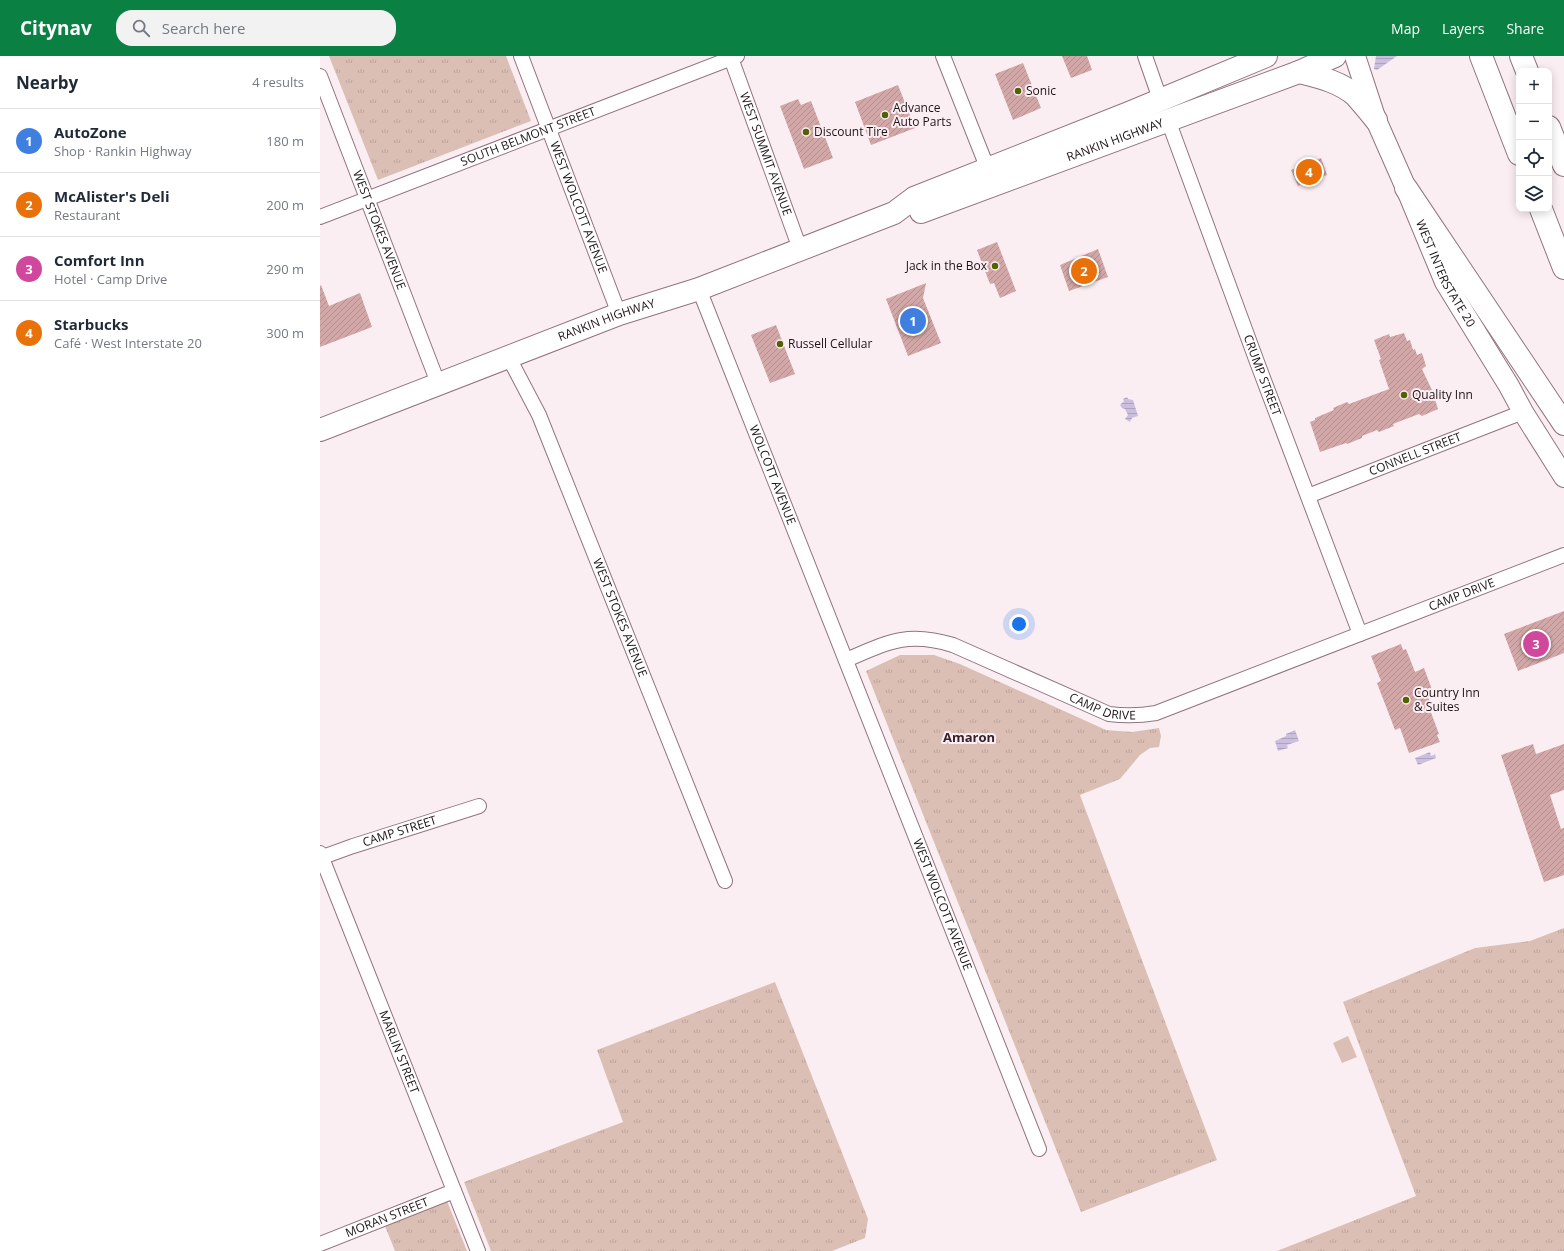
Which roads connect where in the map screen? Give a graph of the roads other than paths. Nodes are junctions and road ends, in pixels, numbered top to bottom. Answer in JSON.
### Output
{"nodes":[{"id":1,"x":521,"y":56,"type":"edge"},
{"id":2,"x":943,"y":56,"type":"edge"},
{"id":3,"x":1145,"y":56,"type":"edge"},
{"id":4,"x":1335,"y":56,"type":"edge"},
{"id":5,"x":1355,"y":56,"type":"edge"},
{"id":6,"x":1521,"y":56,"type":"edge"},
{"id":7,"x":734,"y":57,"type":"edge"},
{"id":8,"x":1260,"y":58,"type":"edge"},
{"id":9,"x":1483,"y":62,"type":"edge"},
{"id":10,"x":1526,"y":68,"type":"edge"},
{"id":11,"x":1299,"y":72,"type":"junction"},
{"id":12,"x":320,"y":76,"type":"edge"},
{"id":13,"x":1160,"y":99,"type":"junction"},
{"id":14,"x":1168,"y":120,"type":"junction"},
{"id":15,"x":1376,"y":120,"type":"junction"},
{"id":16,"x":547,"y":129,"type":"junction"},
{"id":17,"x":1552,"y":135,"type":"edge"},
{"id":18,"x":1516,"y":146,"type":"edge"},
{"id":19,"x":1070,"y":156,"type":"junction"},
{"id":20,"x":1564,"y":165,"type":"edge"},
{"id":21,"x":991,"y":177,"type":"junction"},
{"id":22,"x":1406,"y":188,"type":"junction"},
{"id":23,"x":367,"y":200,"type":"junction"},
{"id":24,"x":1542,"y":212,"type":"edge"},
{"id":25,"x":320,"y":217,"type":"edge"},
{"id":26,"x":800,"y":249,"type":"junction"},
{"id":27,"x":1564,"y":268,"type":"edge"},
{"id":28,"x":699,"y":289,"type":"junction"},
{"id":29,"x":619,"y":314,"type":"junction"},
{"id":30,"x":508,"y":356,"type":"junction"},
{"id":31,"x":438,"y":383,"type":"junction"},
{"id":32,"x":1523,"y":412,"type":"junction"},
{"id":33,"x":1564,"y":424,"type":"edge"},
{"id":34,"x":320,"y":430,"type":"edge"},
{"id":35,"x":1564,"y":477,"type":"edge"},
{"id":36,"x":1308,"y":496,"type":"junction"},
{"id":37,"x":1564,"y":555,"type":"edge"},
{"id":38,"x":1360,"y":632,"type":"junction"},
{"id":39,"x":846,"y":660,"type":"junction"},
{"id":40,"x":479,"y":806,"type":"dead end"},
{"id":41,"x":321,"y":856,"type":"edge"},
{"id":42,"x":725,"y":881,"type":"dead end"},
{"id":43,"x":1039,"y":1149,"type":"dead end"},
{"id":44,"x":454,"y":1191,"type":"junction"},
{"id":45,"x":320,"y":1244,"type":"edge"},
{"id":46,"x":478,"y":1251,"type":"edge"}],
"edges":[{"from":1,"to":16,"type":"street","name":"WEST WOLCOTT AVENUE"},
{"from":2,"to":21,"type":"street"},
{"from":3,"to":13,"type":"street"},
{"from":4,"to":11,"type":"highway","name":"RANKIN HIGHWAY"},
{"from":5,"to":15,"type":"main road","name":"WEST INTERSTATE 20"},
{"from":6,"to":10,"type":"highway"},
{"from":7,"to":16,"type":"street","name":"SOUTH BELMONT STREET"},
{"from":7,"to":26,"type":"street","name":"WEST SUMMIT AVENUE"},
{"from":8,"to":13,"type":"highway","name":"RANKIN HIGHWAY"},
{"from":8,"to":14,"type":"highway"},
{"from":9,"to":18,"type":"highway"},
{"from":11,"to":14,"type":"highway","name":"RANKIN HIGHWAY"},
{"from":11,"to":15,"type":"highway"},
{"from":12,"to":23,"type":"street","name":"WEST STOKES AVENUE"},
{"from":13,"to":19,"type":"highway"},
{"from":13,"to":21,"type":"highway","name":"RANKIN HIGHWAY"},
{"from":14,"to":19,"type":"highway","name":"RANKIN HIGHWAY"},
{"from":14,"to":36,"type":"street","name":"CRUMP STREET"},
{"from":15,"to":22,"type":"main road","name":"WEST INTERSTATE 20"},
{"from":16,"to":23,"type":"street","name":"SOUTH BELMONT STREET"},
{"from":16,"to":29,"type":"street","name":"WEST WOLCOTT AVENUE"},
{"from":17,"to":20,"type":"highway"},
{"from":19,"to":21,"type":"highway","name":"RANKIN HIGHWAY"},
{"from":21,"to":26,"type":"highway","name":"RANKIN HIGHWAY"},
{"from":22,"to":32,"type":"main road","name":"WEST INTERSTATE 20"},
{"from":22,"to":33,"type":"highway"},
{"from":23,"to":25,"type":"street","name":"SOUTH BELMONT STREET"},
{"from":23,"to":31,"type":"street","name":"WEST STOKES AVENUE"},
{"from":24,"to":27,"type":"highway"},
{"from":26,"to":28,"type":"highway","name":"RANKIN HIGHWAY"},
{"from":28,"to":29,"type":"highway","name":"RANKIN HIGHWAY"},
{"from":28,"to":39,"type":"street","name":"WOLCOTT AVENUE"},
{"from":29,"to":30,"type":"highway","name":"RANKIN HIGHWAY"},
{"from":30,"to":31,"type":"highway","name":"RANKIN HIGHWAY"},
{"from":30,"to":42,"type":"street","name":"WEST STOKES AVENUE"},
{"from":31,"to":34,"type":"highway","name":"RANKIN HIGHWAY"},
{"from":32,"to":35,"type":"main road","name":"WEST INTERSTATE 20"},
{"from":32,"to":36,"type":"street","name":"CONNELL STREET"},
{"from":36,"to":38,"type":"street","name":"CRUMP STREET"},
{"from":37,"to":38,"type":"street","name":"CAMP DRIVE"},
{"from":38,"to":39,"type":"street","name":"CAMP DRIVE"},
{"from":39,"to":43,"type":"street","name":"WEST WOLCOTT AVENUE"},
{"from":40,"to":41,"type":"street","name":"CAMP STREET"},
{"from":41,"to":44,"type":"street","name":"MARLIN STREET"},
{"from":44,"to":45,"type":"street","name":"MORAN STREET"},
{"from":44,"to":46,"type":"street","name":"MARLIN STREET"}]}
